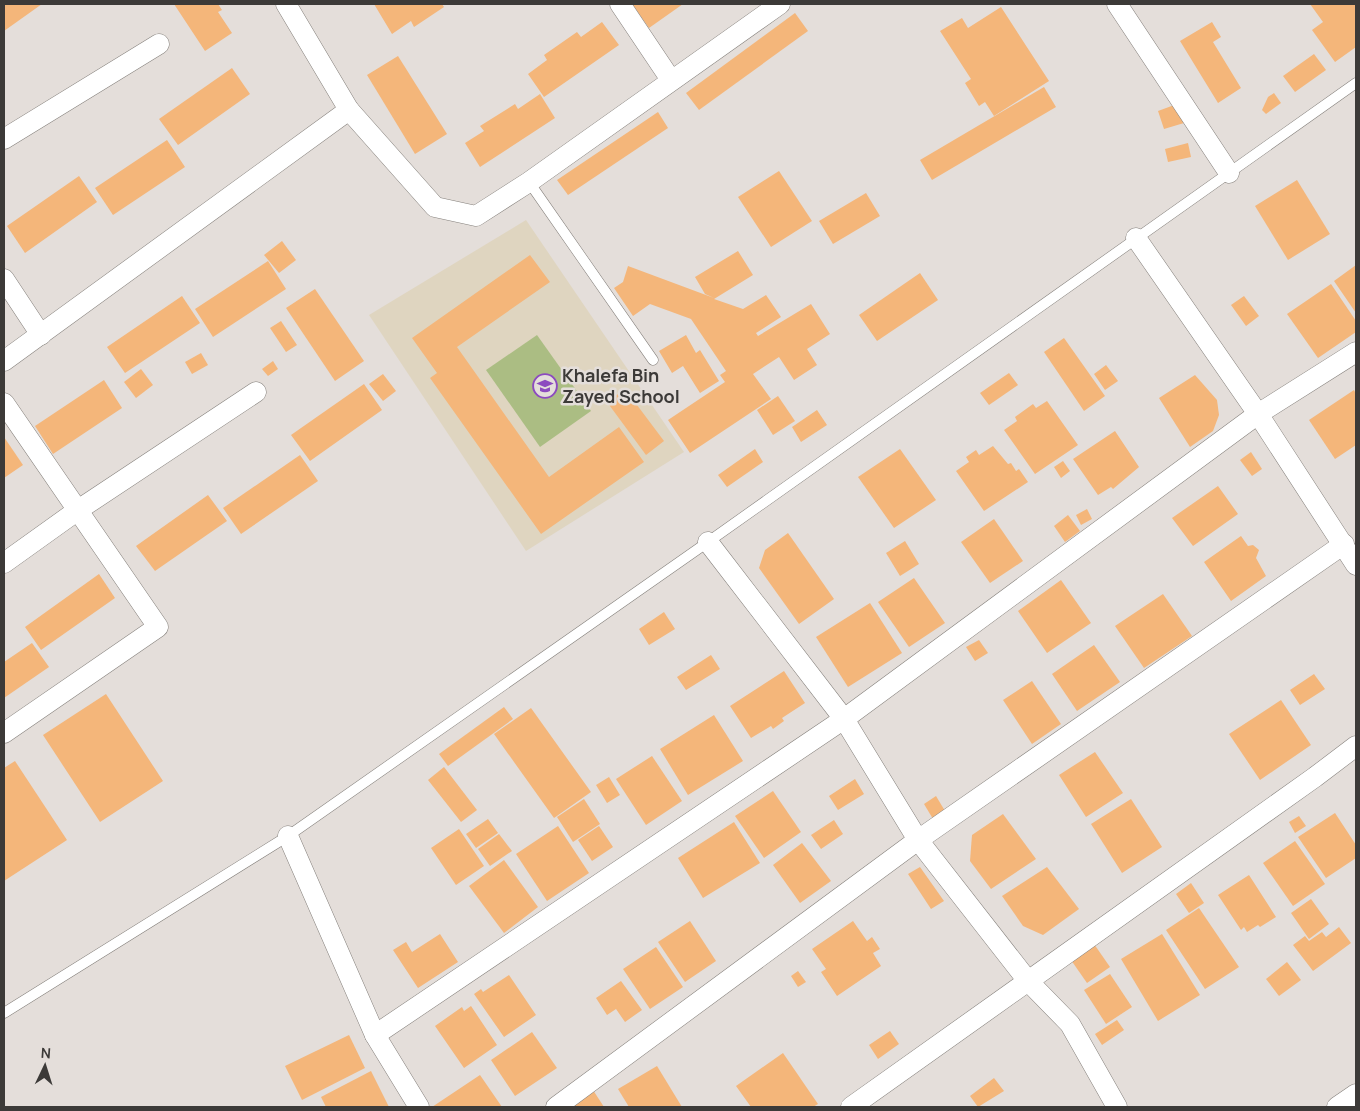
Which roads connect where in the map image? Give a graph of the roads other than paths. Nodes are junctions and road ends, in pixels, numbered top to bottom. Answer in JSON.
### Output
{"nodes":[{"id":1,"x":620,"y":4,"type":"edge"},
{"id":2,"x":780,"y":4,"type":"edge"},
{"id":3,"x":1117,"y":4,"type":"edge"},
{"id":4,"x":294,"y":6,"type":"edge"},
{"id":5,"x":159,"y":44,"type":"dead end"},
{"id":6,"x":672,"y":80,"type":"junction"},
{"id":7,"x":1356,"y":83,"type":"edge"},
{"id":8,"x":349,"y":110,"type":"junction"},
{"id":9,"x":4,"y":139,"type":"edge"},
{"id":10,"x":1228,"y":173,"type":"junction"},
{"id":11,"x":528,"y":182,"type":"junction"},
{"id":12,"x":1136,"y":238,"type":"junction"},
{"id":13,"x":4,"y":279,"type":"edge"},
{"id":14,"x":40,"y":335,"type":"junction"},
{"id":15,"x":1356,"y":352,"type":"edge"},
{"id":16,"x":653,"y":360,"type":"dead end"},
{"id":17,"x":4,"y":361,"type":"edge"},
{"id":18,"x":256,"y":392,"type":"dead end"},
{"id":19,"x":4,"y":403,"type":"edge"},
{"id":20,"x":1258,"y":414,"type":"junction"},
{"id":21,"x":78,"y":510,"type":"junction"},
{"id":22,"x":708,"y":542,"type":"junction"},
{"id":23,"x":1344,"y":544,"type":"junction"},
{"id":24,"x":4,"y":563,"type":"edge"},
{"id":25,"x":1356,"y":565,"type":"edge"},
{"id":26,"x":844,"y":719,"type":"junction"},
{"id":27,"x":4,"y":733,"type":"edge"},
{"id":28,"x":1356,"y":746,"type":"edge"},
{"id":29,"x":288,"y":836,"type":"junction"},
{"id":30,"x":918,"y":840,"type":"junction"},
{"id":31,"x":1028,"y":981,"type":"junction"},
{"id":32,"x":4,"y":1013,"type":"edge"},
{"id":33,"x":375,"y":1035,"type":"junction"},
{"id":34,"x":1356,"y":1094,"type":"edge"},
{"id":35,"x":1108,"y":1104,"type":"edge"},
{"id":36,"x":419,"y":1107,"type":"edge"},
{"id":37,"x":556,"y":1107,"type":"edge"},
{"id":38,"x":851,"y":1107,"type":"edge"},
{"id":39,"x":1337,"y":1107,"type":"edge"}],
"edges":[{"from":1,"to":6,"type":"street"},
{"from":2,"to":6,"type":"street"},
{"from":3,"to":10,"type":"street"},
{"from":4,"to":8,"type":"street"},
{"from":5,"to":9,"type":"street"},
{"from":6,"to":11,"type":"street"},
{"from":7,"to":10,"type":"lane"},
{"from":8,"to":11,"type":"street"},
{"from":8,"to":14,"type":"street"},
{"from":10,"to":12,"type":"lane"},
{"from":11,"to":16,"type":"lane"},
{"from":12,"to":20,"type":"street"},
{"from":12,"to":22,"type":"lane"},
{"from":13,"to":14,"type":"street"},
{"from":14,"to":17,"type":"street"},
{"from":15,"to":20,"type":"street"},
{"from":18,"to":21,"type":"street"},
{"from":19,"to":21,"type":"street"},
{"from":20,"to":23,"type":"street"},
{"from":20,"to":26,"type":"street"},
{"from":21,"to":24,"type":"street"},
{"from":21,"to":27,"type":"street"},
{"from":22,"to":26,"type":"street"},
{"from":22,"to":29,"type":"lane"},
{"from":23,"to":25,"type":"street"},
{"from":23,"to":30,"type":"street"},
{"from":26,"to":30,"type":"street"},
{"from":26,"to":33,"type":"street"},
{"from":28,"to":31,"type":"street"},
{"from":29,"to":32,"type":"lane"},
{"from":29,"to":33,"type":"street"},
{"from":30,"to":31,"type":"street"},
{"from":30,"to":37,"type":"street"},
{"from":31,"to":35,"type":"street"},
{"from":31,"to":38,"type":"street"},
{"from":33,"to":36,"type":"street"},
{"from":34,"to":39,"type":"street"}]}
